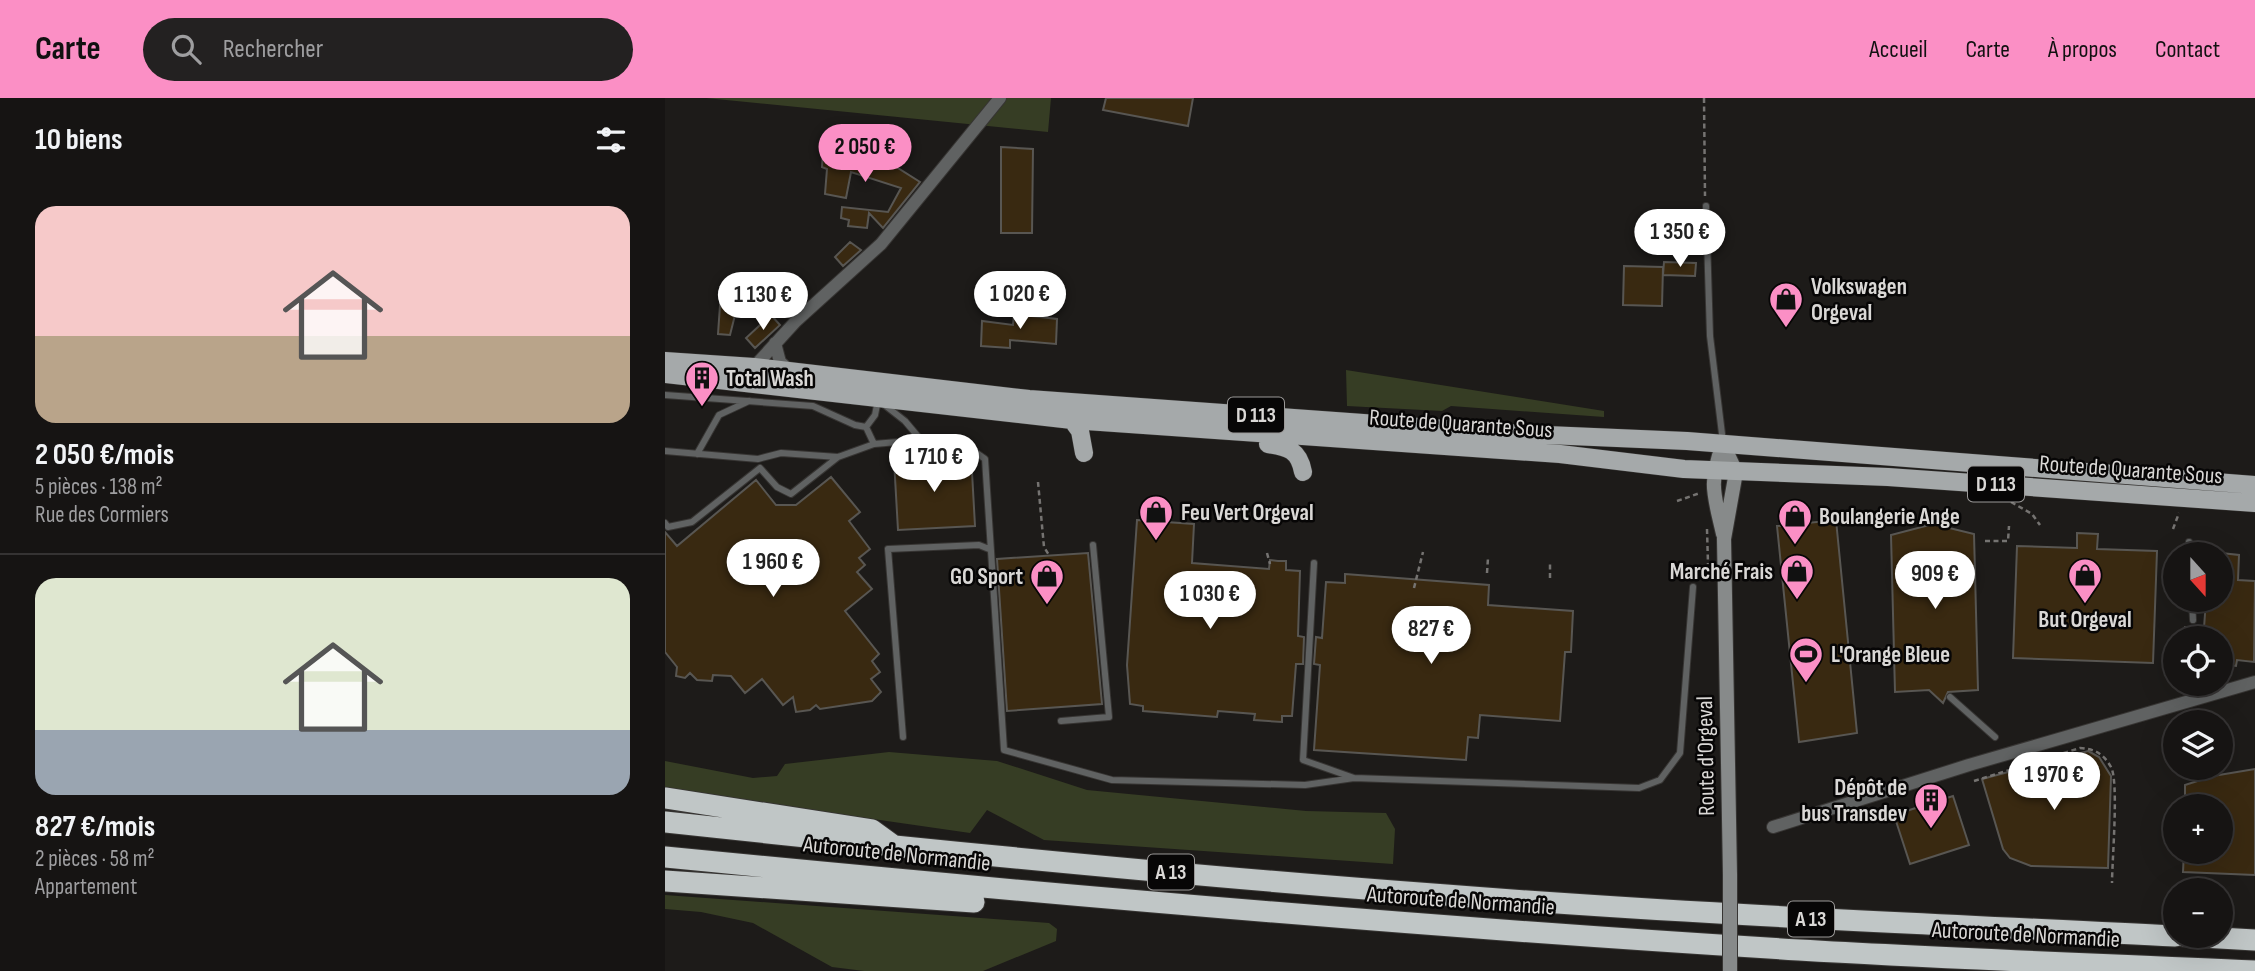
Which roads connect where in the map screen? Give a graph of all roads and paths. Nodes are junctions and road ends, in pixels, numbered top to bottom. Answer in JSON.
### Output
{"nodes":[{"id":1,"x":1000,"y":98,"type":"edge"},
{"id":2,"x":1704,"y":98,"type":"edge"},
{"id":3,"x":1706,"y":206,"type":"joint"},
{"id":4,"x":775,"y":343,"type":"junction"},
{"id":5,"x":665,"y":353,"type":"edge"},
{"id":6,"x":665,"y":361,"type":"edge"},
{"id":7,"x":754,"y":367,"type":"junction"},
{"id":8,"x":790,"y":371,"type":"junction"},
{"id":9,"x":665,"y":374,"type":"edge"},
{"id":10,"x":665,"y":383,"type":"edge"},
{"id":11,"x":771,"y":387,"type":"junction"},
{"id":12,"x":879,"y":391,"type":"junction"},
{"id":13,"x":665,"y":396,"type":"edge"},
{"id":14,"x":752,"y":400,"type":"junction"},
{"id":15,"x":1072,"y":420,"type":"junction"},
{"id":16,"x":866,"y":427,"type":"junction"},
{"id":17,"x":1258,"y":433,"type":"junction"},
{"id":18,"x":921,"y":440,"type":"junction"},
{"id":19,"x":874,"y":444,"type":"junction"},
{"id":20,"x":1723,"y":444,"type":"junction"},
{"id":21,"x":665,"y":451,"type":"edge"},
{"id":22,"x":1084,"y":453,"type":"dead end"},
{"id":23,"x":697,"y":454,"type":"junction"},
{"id":24,"x":838,"y":457,"type":"junction"},
{"id":25,"x":758,"y":459,"type":"junction"},
{"id":26,"x":760,"y":468,"type":"junction"},
{"id":27,"x":1713,"y":471,"type":"junction"},
{"id":28,"x":1303,"y":472,"type":"dead end"},
{"id":29,"x":1736,"y":472,"type":"junction"},
{"id":30,"x":1038,"y":482,"type":"dead end"},
{"id":31,"x":2255,"y":485,"type":"edge"},
{"id":32,"x":1700,"y":493,"type":"dead end"},
{"id":33,"x":2001,"y":497,"type":"dead end"},
{"id":34,"x":1677,"y":502,"type":"dead end"},
{"id":35,"x":2255,"y":502,"type":"edge"},
{"id":36,"x":2177,"y":516,"type":"dead end"},
{"id":37,"x":1707,"y":519,"type":"dead end"},
{"id":38,"x":665,"y":523,"type":"edge"},
{"id":39,"x":2040,"y":525,"type":"dead end"},
{"id":40,"x":2008,"y":526,"type":"dead end"},
{"id":41,"x":2173,"y":529,"type":"dead end"},
{"id":42,"x":1724,"y":539,"type":"junction"},
{"id":43,"x":1985,"y":541,"type":"dead end"},
{"id":44,"x":1093,"y":545,"type":"dead end"},
{"id":45,"x":989,"y":549,"type":"junction"},
{"id":46,"x":1423,"y":552,"type":"dead end"},
{"id":47,"x":1267,"y":554,"type":"dead end"},
{"id":48,"x":1049,"y":555,"type":"dead end"},
{"id":49,"x":1488,"y":558,"type":"dead end"},
{"id":50,"x":1314,"y":563,"type":"dead end"},
{"id":51,"x":1551,"y":563,"type":"dead end"},
{"id":52,"x":1270,"y":564,"type":"dead end"},
{"id":53,"x":1708,"y":564,"type":"dead end"},
{"id":54,"x":1487,"y":573,"type":"dead end"},
{"id":55,"x":1550,"y":578,"type":"dead end"},
{"id":56,"x":1693,"y":587,"type":"dead end"},
{"id":57,"x":1414,"y":588,"type":"dead end"},
{"id":58,"x":2193,"y":612,"type":"edge"},
{"id":59,"x":2193,"y":620,"type":"dead end"},
{"id":60,"x":2255,"y":682,"type":"edge"},
{"id":61,"x":1950,"y":697,"type":"dead end"},
{"id":62,"x":1061,"y":721,"type":"dead end"},
{"id":63,"x":903,"y":737,"type":"dead end"},
{"id":64,"x":1995,"y":737,"type":"dead end"},
{"id":65,"x":1354,"y":778,"type":"junction"},
{"id":66,"x":1974,"y":781,"type":"dead end"},
{"id":67,"x":665,"y":798,"type":"edge"},
{"id":68,"x":665,"y":822,"type":"edge"},
{"id":69,"x":1773,"y":827,"type":"dead end"},
{"id":70,"x":895,"y":847,"type":"junction"},
{"id":71,"x":665,"y":857,"type":"edge"},
{"id":72,"x":665,"y":881,"type":"edge"},
{"id":73,"x":2112,"y":883,"type":"dead end"},
{"id":74,"x":1060,"y":896,"type":"junction"},
{"id":75,"x":2163,"y":935,"type":"edge"},
{"id":76,"x":2233,"y":939,"type":"edge"},
{"id":77,"x":2255,"y":940,"type":"edge"},
{"id":78,"x":1730,"y":971,"type":"edge"},
{"id":79,"x":2255,"y":971,"type":"edge"}],
"edges":[{"from":1,"to":4,"type":"street"},
{"from":2,"to":3,"type":"path"},
{"from":3,"to":20,"type":"lane"},
{"from":4,"to":7,"type":"street"},
{"from":4,"to":8,"type":"street"},
{"from":5,"to":7,"type":"main road"},
{"from":6,"to":7,"type":"main road","name":"Route de Quarante Sous","number":"D 113"},
{"from":7,"to":8,"type":"main road","name":"Route de Quarante Sous","number":"D 113"},
{"from":8,"to":12,"type":"main road","name":"Route de Quarante Sous","number":"D 113"},
{"from":9,"to":11,"type":"main road","name":"Route de Quarante Sous","number":"D 113"},
{"from":10,"to":11,"type":"main road"},
{"from":11,"to":12,"type":"main road","name":"Route de Quarante Sous","number":"D 113"},
{"from":12,"to":15,"type":"main road","name":"Route de Quarante Sous","number":"D 113"},
{"from":12,"to":16,"type":"lane"},
{"from":12,"to":18,"type":"lane"},
{"from":12,"to":20,"type":"main road","name":"Route de Quarante Sous","number":"D 113"},
{"from":13,"to":14,"type":"lane"},
{"from":14,"to":16,"type":"lane"},
{"from":14,"to":23,"type":"lane"},
{"from":15,"to":17,"type":"main road","name":"Route de Quarante Sous","number":"D 113"},
{"from":15,"to":22,"type":"main road"},
{"from":16,"to":19,"type":"lane"},
{"from":17,"to":27,"type":"main road","name":"Route de Quarante Sous","number":"D 113"},
{"from":17,"to":28,"type":"main road"},
{"from":18,"to":19,"type":"lane"},
{"from":18,"to":45,"type":"lane"},
{"from":19,"to":24,"type":"lane"},
{"from":20,"to":27,"type":"street"},
{"from":20,"to":29,"type":"street"},
{"from":20,"to":31,"type":"main road","name":"Route de Quarante Sous","number":"D 113"},
{"from":21,"to":23,"type":"lane"},
{"from":23,"to":25,"type":"lane"},
{"from":24,"to":25,"type":"lane"},
{"from":24,"to":26,"type":"lane"},
{"from":25,"to":26,"type":"lane"},
{"from":26,"to":38,"type":"lane"},
{"from":27,"to":29,"type":"main road","name":"Route de Quarante Sous","number":"D 113"},
{"from":27,"to":42,"type":"street","name":"Route d'Orgeval"},
{"from":29,"to":35,"type":"main road","name":"Route de Quarante Sous","number":"D 113"},
{"from":29,"to":42,"type":"street","name":"Route d'Orgeval"},
{"from":30,"to":48,"type":"path"},
{"from":32,"to":34,"type":"path"},
{"from":33,"to":39,"type":"path"},
{"from":36,"to":41,"type":"path"},
{"from":37,"to":53,"type":"path"},
{"from":40,"to":43,"type":"path"},
{"from":42,"to":78,"type":"street","name":"Route d'Orgeval","bridge":true},
{"from":44,"to":62,"type":"lane"},
{"from":45,"to":63,"type":"lane"},
{"from":45,"to":65,"type":"lane"},
{"from":46,"to":57,"type":"path"},
{"from":47,"to":52,"type":"path"},
{"from":49,"to":54,"type":"path"},
{"from":50,"to":65,"type":"lane"},
{"from":51,"to":55,"type":"path"},
{"from":56,"to":65,"type":"lane"},
{"from":58,"to":59,"type":"lane"},
{"from":60,"to":69,"type":"street"},
{"from":61,"to":64,"type":"lane"},
{"from":66,"to":73,"type":"path"},
{"from":67,"to":70,"type":"highway"},
{"from":68,"to":70,"type":"highway","name":"Autoroute de Normandie","number":"A 13"},
{"from":70,"to":75,"type":"highway","name":"Autoroute de Normandie","number":"A 13"},
{"from":71,"to":74,"type":"highway","name":"Autoroute de Normandie","number":"A 13"},
{"from":72,"to":74,"type":"highway"},
{"from":74,"to":79,"type":"highway","name":"Autoroute de Normandie","number":"A 13"},
{"from":76,"to":77,"type":"highway"}]}
